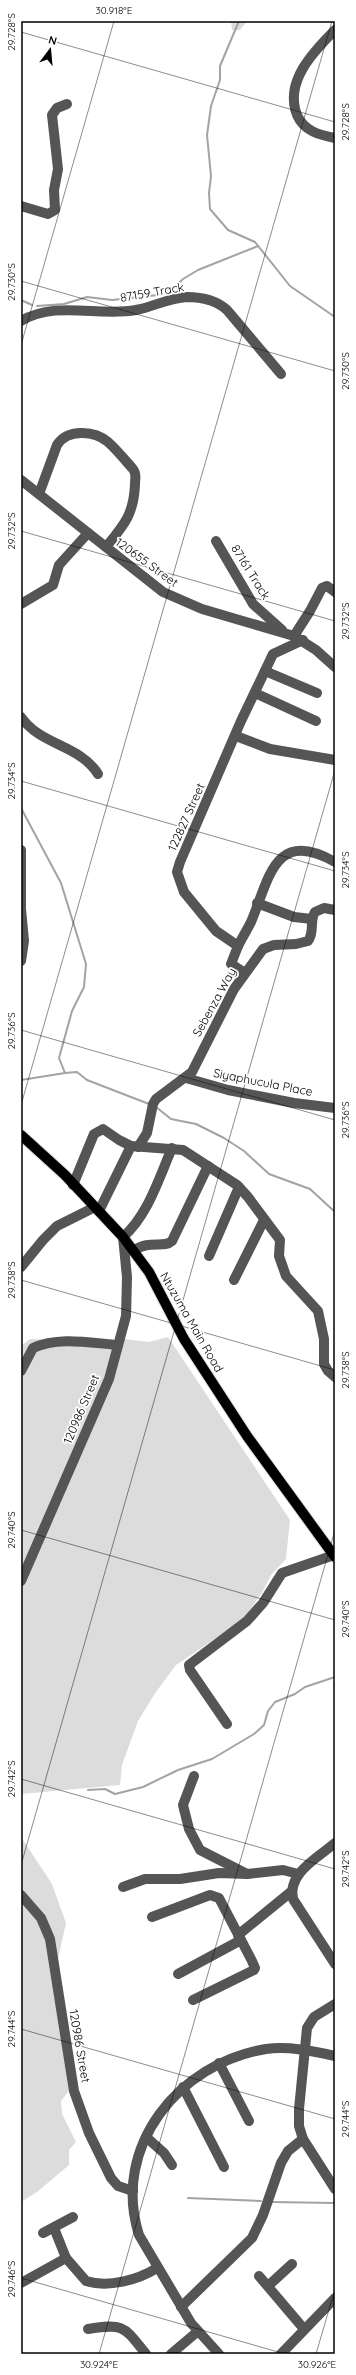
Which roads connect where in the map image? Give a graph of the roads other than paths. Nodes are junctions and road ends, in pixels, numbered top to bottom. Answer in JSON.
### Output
{"nodes":[{"id":1,"x":335,"y":30,"type":"edge"},
{"id":2,"x":67,"y":104,"type":"dead end"},
{"id":3,"x":335,"y":138,"type":"edge"},
{"id":4,"x":21,"y":206,"type":"edge"},
{"id":5,"x":21,"y":321,"type":"edge"},
{"id":6,"x":281,"y":374,"type":"dead end"},
{"id":7,"x":21,"y":480,"type":"edge"},
{"id":8,"x":39,"y":494,"type":"junction"},
{"id":9,"x":88,"y":533,"type":"junction"},
{"id":10,"x":216,"y":541,"type":"dead end"},
{"id":11,"x":106,"y":547,"type":"junction"},
{"id":12,"x":335,"y":592,"type":"edge"},
{"id":13,"x":21,"y":604,"type":"edge"},
{"id":14,"x":283,"y":632,"type":"junction"},
{"id":15,"x":299,"y":638,"type":"junction"},
{"id":16,"x":335,"y":668,"type":"edge"},
{"id":17,"x":265,"y":671,"type":"junction"},
{"id":18,"x":255,"y":693,"type":"junction"},
{"id":19,"x":317,"y":694,"type":"dead end"},
{"id":20,"x":21,"y":717,"type":"edge"},
{"id":21,"x":316,"y":722,"type":"dead end"},
{"id":22,"x":236,"y":736,"type":"junction"},
{"id":23,"x":335,"y":760,"type":"edge"},
{"id":24,"x":98,"y":774,"type":"dead end"},
{"id":25,"x":21,"y":850,"type":"edge"},
{"id":26,"x":335,"y":862,"type":"edge"},
{"id":27,"x":257,"y":903,"type":"junction"},
{"id":28,"x":21,"y":908,"type":"edge"},
{"id":29,"x":335,"y":910,"type":"edge"},
{"id":30,"x":312,"y":919,"type":"junction"},
{"id":31,"x":238,"y":946,"type":"junction"},
{"id":32,"x":21,"y":961,"type":"edge"},
{"id":33,"x":245,"y":973,"type":"junction"},
{"id":34,"x":186,"y":1078,"type":"junction"},
{"id":35,"x":335,"y":1108,"type":"edge"},
{"id":36,"x":21,"y":1135,"type":"edge"},
{"id":37,"x":135,"y":1146,"type":"junction"},
{"id":38,"x":172,"y":1148,"type":"junction"},
{"id":39,"x":208,"y":1166,"type":"junction"},
{"id":40,"x":74,"y":1185,"type":"junction"},
{"id":41,"x":239,"y":1188,"type":"junction"},
{"id":42,"x":97,"y":1209,"type":"junction"},
{"id":43,"x":264,"y":1220,"type":"junction"},
{"id":44,"x":123,"y":1237,"type":"junction"},
{"id":45,"x":133,"y":1250,"type":"junction"},
{"id":46,"x":209,"y":1256,"type":"dead end"},
{"id":47,"x":21,"y":1267,"type":"edge"},
{"id":48,"x":234,"y":1280,"type":"dead end"},
{"id":49,"x":118,"y":1344,"type":"junction"},
{"id":50,"x":21,"y":1371,"type":"edge"},
{"id":51,"x":331,"y":1374,"type":"edge"},
{"id":52,"x":334,"y":1556,"type":"edge"},
{"id":53,"x":21,"y":1581,"type":"edge"},
{"id":54,"x":227,"y":1724,"type":"dead end"},
{"id":55,"x":194,"y":1776,"type":"dead end"},
{"id":56,"x":335,"y":1843,"type":"edge"},
{"id":57,"x":247,"y":1874,"type":"junction"},
{"id":58,"x":298,"y":1874,"type":"junction"},
{"id":59,"x":123,"y":1886,"type":"dead end"},
{"id":60,"x":292,"y":1892,"type":"junction"},
{"id":61,"x":21,"y":1895,"type":"edge"},
{"id":62,"x":152,"y":1917,"type":"dead end"},
{"id":63,"x":239,"y":1938,"type":"junction"},
{"id":64,"x":335,"y":1964,"type":"edge"},
{"id":65,"x":178,"y":1974,"type":"dead end"},
{"id":66,"x":193,"y":2000,"type":"dead end"},
{"id":67,"x":335,"y":2004,"type":"edge"},
{"id":68,"x":304,"y":2051,"type":"junction"},
{"id":69,"x":335,"y":2056,"type":"edge"},
{"id":70,"x":219,"y":2063,"type":"junction"},
{"id":71,"x":183,"y":2087,"type":"junction"},
{"id":72,"x":249,"y":2121,"type":"dead end"},
{"id":73,"x":146,"y":2137,"type":"junction"},
{"id":74,"x":303,"y":2139,"type":"junction"},
{"id":75,"x":172,"y":2165,"type":"dead end"},
{"id":76,"x":224,"y":2167,"type":"dead end"},
{"id":77,"x":335,"y":2189,"type":"edge"},
{"id":78,"x":133,"y":2191,"type":"junction"},
{"id":79,"x":73,"y":2217,"type":"dead end"},
{"id":80,"x":54,"y":2228,"type":"junction"},
{"id":81,"x":43,"y":2234,"type":"dead end"},
{"id":82,"x":66,"y":2258,"type":"junction"},
{"id":83,"x":292,"y":2264,"type":"dead end"},
{"id":84,"x":157,"y":2268,"type":"junction"},
{"id":85,"x":258,"y":2276,"type":"dead end"},
{"id":86,"x":21,"y":2283,"type":"edge"},
{"id":87,"x":268,"y":2286,"type":"junction"},
{"id":88,"x":335,"y":2298,"type":"edge"},
{"id":89,"x":180,"y":2307,"type":"junction"},
{"id":90,"x":304,"y":2329,"type":"junction"},
{"id":91,"x":88,"y":2330,"type":"dead end"},
{"id":92,"x":197,"y":2332,"type":"junction"},
{"id":93,"x":146,"y":2354,"type":"edge"},
{"id":94,"x":171,"y":2354,"type":"edge"},
{"id":95,"x":220,"y":2354,"type":"edge"},
{"id":96,"x":281,"y":2354,"type":"edge"}],
"edges":[{"from":1,"to":3,"type":"street"},
{"from":2,"to":4,"type":"street"},
{"from":5,"to":6,"type":"street","name":"87159 Track"},
{"from":7,"to":8,"type":"street","name":"120655 Street"},
{"from":8,"to":9,"type":"street","name":"120655 Street"},
{"from":8,"to":11,"type":"street"},
{"from":9,"to":11,"type":"street","name":"120655 Street"},
{"from":9,"to":13,"type":"street"},
{"from":10,"to":14,"type":"street","name":"87161 Track"},
{"from":11,"to":14,"type":"street","name":"120655 Street"},
{"from":12,"to":15,"type":"street"},
{"from":14,"to":15,"type":"street","name":"120655 Street"},
{"from":15,"to":16,"type":"street","name":"120655 Street"},
{"from":15,"to":17,"type":"street","name":"122827 Street"},
{"from":17,"to":18,"type":"street","name":"122827 Street"},
{"from":17,"to":19,"type":"street"},
{"from":18,"to":21,"type":"street"},
{"from":18,"to":22,"type":"street","name":"122827 Street"},
{"from":20,"to":24,"type":"street"},
{"from":22,"to":23,"type":"street"},
{"from":22,"to":31,"type":"street","name":"122827 Street"},
{"from":25,"to":28,"type":"street"},
{"from":26,"to":27,"type":"street"},
{"from":27,"to":30,"type":"street"},
{"from":27,"to":31,"type":"street"},
{"from":28,"to":32,"type":"street"},
{"from":29,"to":30,"type":"street"},
{"from":30,"to":33,"type":"street","name":"Sebenza Way"},
{"from":31,"to":33,"type":"street"},
{"from":33,"to":34,"type":"street","name":"Sebenza Way"},
{"from":34,"to":35,"type":"street","name":"Siyaphucula Place"},
{"from":34,"to":37,"type":"street","name":"Sebenza Way"},
{"from":36,"to":40,"type":"main road","name":"Ntuzuma Main Road"},
{"from":37,"to":38,"type":"street"},
{"from":37,"to":40,"type":"street"},
{"from":37,"to":42,"type":"street","name":"Sebenza Way"},
{"from":38,"to":39,"type":"street"},
{"from":38,"to":44,"type":"street"},
{"from":39,"to":41,"type":"street"},
{"from":39,"to":45,"type":"street"},
{"from":40,"to":42,"type":"main road","name":"Ntuzuma Main Road"},
{"from":41,"to":43,"type":"street"},
{"from":41,"to":46,"type":"street"},
{"from":42,"to":44,"type":"main road","name":"Ntuzuma Main Road"},
{"from":42,"to":47,"type":"street"},
{"from":43,"to":48,"type":"street"},
{"from":43,"to":51,"type":"street"},
{"from":44,"to":45,"type":"main road","name":"Ntuzuma Main Road"},
{"from":44,"to":49,"type":"street","name":"120986 Street"},
{"from":45,"to":52,"type":"main road","name":"Ntuzuma Main Road"},
{"from":49,"to":50,"type":"street"},
{"from":49,"to":53,"type":"street","name":"120986 Street"},
{"from":52,"to":54,"type":"street"},
{"from":55,"to":57,"type":"street"},
{"from":56,"to":58,"type":"street"},
{"from":57,"to":58,"type":"street"},
{"from":57,"to":59,"type":"street"},
{"from":58,"to":60,"type":"street"},
{"from":60,"to":63,"type":"street"},
{"from":60,"to":64,"type":"street"},
{"from":61,"to":78,"type":"street","name":"120986 Street"},
{"from":62,"to":63,"type":"street"},
{"from":63,"to":65,"type":"street"},
{"from":63,"to":66,"type":"street"},
{"from":67,"to":68,"type":"street"},
{"from":68,"to":69,"type":"street"},
{"from":68,"to":70,"type":"street"},
{"from":68,"to":74,"type":"street"},
{"from":70,"to":71,"type":"street"},
{"from":70,"to":72,"type":"street"},
{"from":71,"to":73,"type":"street"},
{"from":71,"to":76,"type":"street"},
{"from":73,"to":75,"type":"street"},
{"from":73,"to":78,"type":"street"},
{"from":74,"to":77,"type":"street"},
{"from":74,"to":89,"type":"street"},
{"from":78,"to":84,"type":"street"},
{"from":79,"to":80,"type":"street"},
{"from":80,"to":81,"type":"street"},
{"from":80,"to":82,"type":"street"},
{"from":82,"to":84,"type":"street"},
{"from":82,"to":86,"type":"street"},
{"from":83,"to":87,"type":"street"},
{"from":84,"to":89,"type":"street"},
{"from":85,"to":87,"type":"street"},
{"from":87,"to":90,"type":"street"},
{"from":88,"to":90,"type":"street"},
{"from":89,"to":92,"type":"street"},
{"from":90,"to":96,"type":"street"},
{"from":91,"to":93,"type":"street"},
{"from":92,"to":94,"type":"street"},
{"from":92,"to":95,"type":"street"}]}
